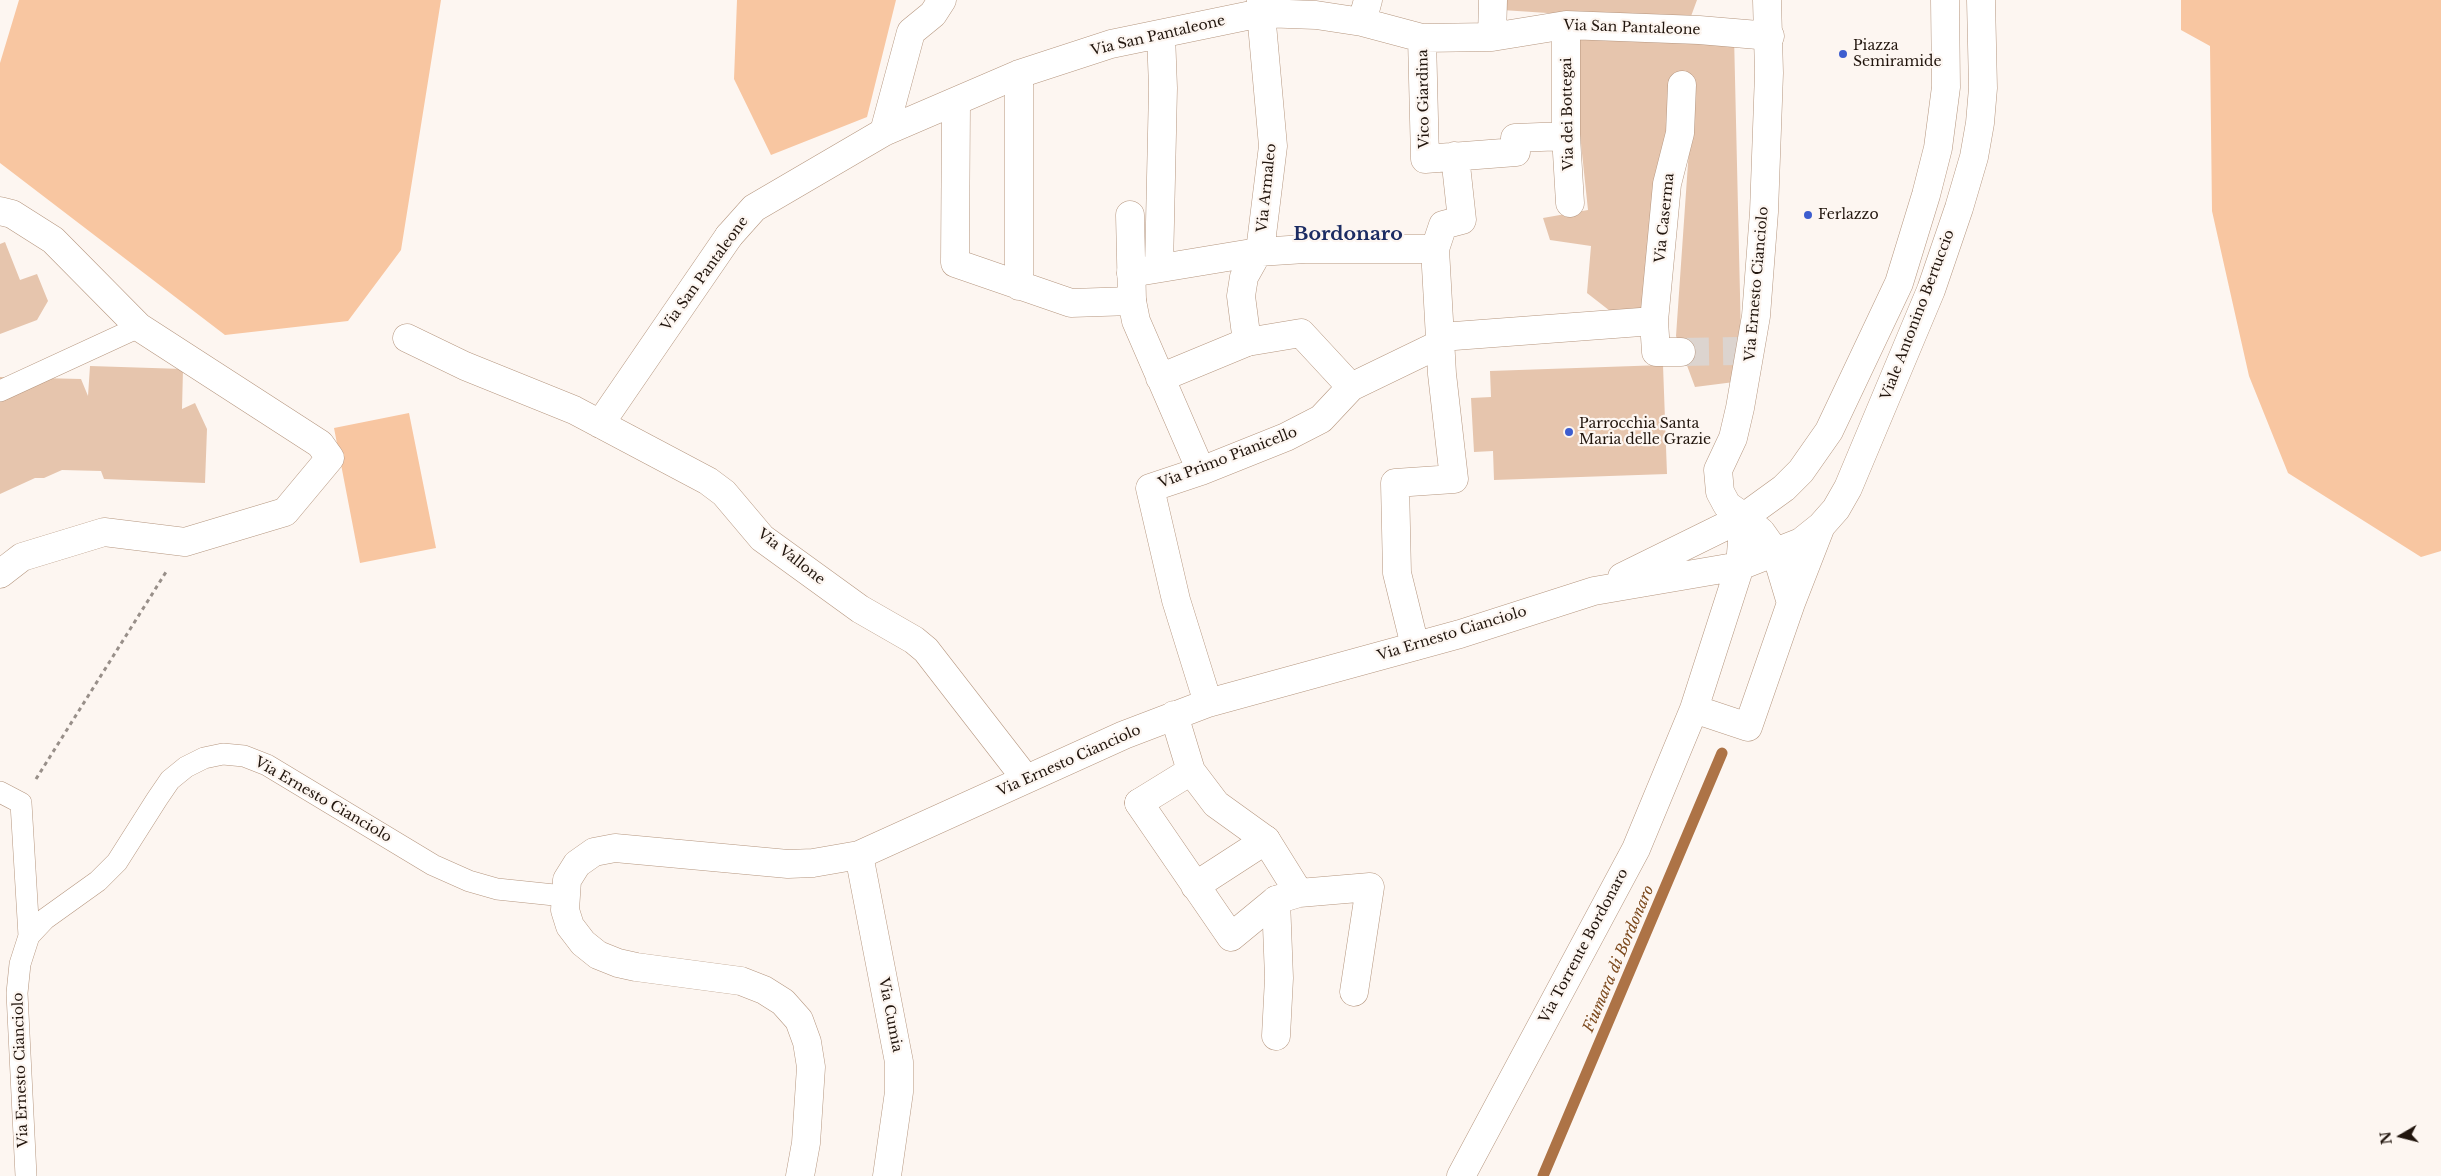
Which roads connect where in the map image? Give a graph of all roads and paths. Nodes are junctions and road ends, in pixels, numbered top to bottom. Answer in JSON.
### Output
{"nodes":[{"id":1,"x":942,"y":0,"type":"edge"},
{"id":2,"x":1493,"y":0,"type":"edge"},
{"id":3,"x":1767,"y":0,"type":"edge"},
{"id":4,"x":1945,"y":0,"type":"edge"},
{"id":5,"x":1981,"y":0,"type":"edge"},
{"id":6,"x":1261,"y":7,"type":"edge"},
{"id":7,"x":1317,"y":8,"type":"edge"},
{"id":8,"x":1365,"y":11,"type":"edge"},
{"id":9,"x":1566,"y":25,"type":"junction"},
{"id":10,"x":1161,"y":34,"type":"junction"},
{"id":11,"x":1770,"y":36,"type":"junction"},
{"id":12,"x":1492,"y":37,"type":"junction"},
{"id":13,"x":1422,"y":38,"type":"junction"},
{"id":14,"x":1019,"y":74,"type":"junction"},
{"id":15,"x":1682,"y":85,"type":"dead end"},
{"id":16,"x":956,"y":103,"type":"junction"},
{"id":17,"x":884,"y":132,"type":"junction"},
{"id":18,"x":1566,"y":136,"type":"junction"},
{"id":19,"x":1455,"y":156,"type":"junction"},
{"id":20,"x":1570,"y":203,"type":"dead end"},
{"id":21,"x":0,"y":211,"type":"edge"},
{"id":22,"x":1130,"y":214,"type":"dead end"},
{"id":23,"x":1435,"y":249,"type":"junction"},
{"id":24,"x":1258,"y":252,"type":"junction"},
{"id":25,"x":1159,"y":267,"type":"junction"},
{"id":26,"x":1131,"y":273,"type":"junction"},
{"id":27,"x":1019,"y":286,"type":"junction"},
{"id":28,"x":1132,"y":301,"type":"junction"},
{"id":29,"x":1654,"y":321,"type":"junction"},
{"id":30,"x":139,"y":327,"type":"junction"},
{"id":31,"x":407,"y":338,"type":"dead end"},
{"id":32,"x":1442,"y":340,"type":"junction"},
{"id":33,"x":1247,"y":342,"type":"junction"},
{"id":34,"x":1681,"y":352,"type":"tunnel mouth"},
{"id":35,"x":1160,"y":378,"type":"junction"},
{"id":36,"x":1351,"y":386,"type":"junction"},
{"id":37,"x":0,"y":391,"type":"edge"},
{"id":38,"x":600,"y":424,"type":"junction"},
{"id":39,"x":1201,"y":471,"type":"junction"},
{"id":40,"x":1744,"y":516,"type":"junction"},
{"id":41,"x":1821,"y":526,"type":"junction"},
{"id":42,"x":185,"y":542,"type":"junction"},
{"id":43,"x":1776,"y":553,"type":"junction"},
{"id":44,"x":1740,"y":566,"type":"junction"},
{"id":45,"x":0,"y":574,"type":"edge"},
{"id":46,"x":1594,"y":591,"type":"junction"},
{"id":47,"x":1791,"y":603,"type":"junction"},
{"id":48,"x":1415,"y":646,"type":"junction"},
{"id":49,"x":1208,"y":703,"type":"junction"},
{"id":50,"x":1694,"y":709,"type":"junction"},
{"id":51,"x":1174,"y":715,"type":"junction"},
{"id":52,"x":1191,"y":771,"type":"junction"},
{"id":53,"x":1026,"y":779,"type":"junction"},
{"id":54,"x":0,"y":792,"type":"edge"},
{"id":55,"x":21,"y":803,"type":"junction"},
{"id":56,"x":1266,"y":840,"type":"junction"},
{"id":57,"x":859,"y":855,"type":"junction"},
{"id":58,"x":1195,"y":886,"type":"junction"},
{"id":59,"x":564,"y":896,"type":"junction"},
{"id":60,"x":1288,"y":896,"type":"junction"},
{"id":61,"x":29,"y":936,"type":"junction"},
{"id":62,"x":1354,"y":992,"type":"dead end"},
{"id":63,"x":1276,"y":1036,"type":"dead end"},
{"id":64,"x":26,"y":1176,"type":"edge"},
{"id":65,"x":800,"y":1176,"type":"edge"},
{"id":66,"x":887,"y":1176,"type":"edge"},
{"id":67,"x":1460,"y":1176,"type":"edge"}],
"edges":[{"from":1,"to":17,"type":"street"},
{"from":2,"to":12,"type":"street"},
{"from":3,"to":11,"type":"street","name":"Via Ernesto Cianciolo"},
{"from":4,"to":40,"type":"street"},
{"from":5,"to":41,"type":"street","name":"Viale Antonino Bertuccio"},
{"from":6,"to":7,"type":"street","name":"Via San Pantaleone"},
{"from":6,"to":10,"type":"street","name":"Via San Pantaleone"},
{"from":6,"to":24,"type":"street","name":"Via Armaleo"},
{"from":7,"to":8,"type":"street","name":"Via San Pantaleone"},
{"from":8,"to":13,"type":"street","name":"Via San Pantaleone"},
{"from":9,"to":11,"type":"street","name":"Via San Pantaleone"},
{"from":9,"to":12,"type":"street","name":"Via San Pantaleone"},
{"from":9,"to":18,"type":"street","name":"Via dei Bottegai"},
{"from":10,"to":14,"type":"street","name":"Via San Pantaleone"},
{"from":10,"to":25,"type":"street"},
{"from":11,"to":40,"type":"street","name":"Via Ernesto Cianciolo"},
{"from":12,"to":13,"type":"street","name":"Via San Pantaleone"},
{"from":13,"to":19,"type":"street","name":"Vico Giardina"},
{"from":14,"to":16,"type":"street","name":"Via San Pantaleone"},
{"from":14,"to":27,"type":"street"},
{"from":15,"to":29,"type":"street","name":"Via Caserma"},
{"from":16,"to":17,"type":"street","name":"Via San Pantaleone"},
{"from":16,"to":27,"type":"street"},
{"from":17,"to":38,"type":"street","name":"Via San Pantaleone"},
{"from":18,"to":19,"type":"street"},
{"from":18,"to":20,"type":"street","name":"Via dei Bottegai"},
{"from":19,"to":23,"type":"street"},
{"from":21,"to":30,"type":"street"},
{"from":22,"to":26,"type":"street"},
{"from":23,"to":24,"type":"street"},
{"from":23,"to":32,"type":"street"},
{"from":24,"to":25,"type":"street"},
{"from":24,"to":33,"type":"street","name":"Via Armaleo"},
{"from":25,"to":26,"type":"street"},
{"from":26,"to":28,"type":"street"},
{"from":27,"to":28,"type":"street"},
{"from":28,"to":35,"type":"street"},
{"from":29,"to":32,"type":"street","name":"Via Primo Pianicello"},
{"from":29,"to":34,"type":"street"},
{"from":30,"to":37,"type":"lane"},
{"from":30,"to":42,"type":"street"},
{"from":31,"to":38,"type":"street","name":"Via Vallone"},
{"from":32,"to":36,"type":"street","name":"Via Primo Pianicello"},
{"from":32,"to":48,"type":"street"},
{"from":33,"to":35,"type":"street"},
{"from":33,"to":36,"type":"street"},
{"from":35,"to":39,"type":"street"},
{"from":36,"to":39,"type":"street","name":"Via Primo Pianicello"},
{"from":38,"to":53,"type":"street","name":"Via Vallone"},
{"from":39,"to":49,"type":"street","name":"Via Primo Pianicello"},
{"from":40,"to":43,"type":"street","name":"Via Ernesto Cianciolo"},
{"from":40,"to":44,"type":"street","name":"Via Torrente Bordonaro"},
{"from":40,"to":46,"type":"street"},
{"from":41,"to":43,"type":"street","name":"Viale Antonino Bertuccio"},
{"from":41,"to":47,"type":"street"},
{"from":42,"to":45,"type":"street"},
{"from":42,"to":55,"type":"path"},
{"from":43,"to":44,"type":"street","name":"Viale Antonino Bertuccio"},
{"from":43,"to":47,"type":"street","name":"Via Ernesto Cianciolo"},
{"from":44,"to":46,"type":"street","name":"Viale Antonino Bertuccio"},
{"from":44,"to":50,"type":"street","name":"Via Torrente Bordonaro"},
{"from":46,"to":48,"type":"street","name":"Via Ernesto Cianciolo"},
{"from":47,"to":50,"type":"street"},
{"from":48,"to":49,"type":"street","name":"Via Ernesto Cianciolo"},
{"from":49,"to":51,"type":"street","name":"Via Ernesto Cianciolo"},
{"from":50,"to":67,"type":"street","name":"Via Torrente Bordonaro"},
{"from":51,"to":52,"type":"street"},
{"from":51,"to":53,"type":"street","name":"Via Ernesto Cianciolo"},
{"from":52,"to":56,"type":"street"},
{"from":52,"to":58,"type":"street"},
{"from":53,"to":57,"type":"street","name":"Via Ernesto Cianciolo"},
{"from":54,"to":55,"type":"lane"},
{"from":55,"to":61,"type":"lane","name":"Via Ernesto Cianciolo"},
{"from":56,"to":58,"type":"street"},
{"from":56,"to":60,"type":"street"},
{"from":57,"to":59,"type":"street","name":"Via Ernesto Cianciolo"},
{"from":57,"to":66,"type":"street","name":"Via Cumia"},
{"from":58,"to":60,"type":"street"},
{"from":59,"to":61,"type":"lane","name":"Via Ernesto Cianciolo"},
{"from":59,"to":65,"type":"street","name":"Via Ernesto Cianciolo"},
{"from":60,"to":62,"type":"street"},
{"from":60,"to":63,"type":"street"},
{"from":61,"to":64,"type":"lane","name":"Via Ernesto Cianciolo"}]}
